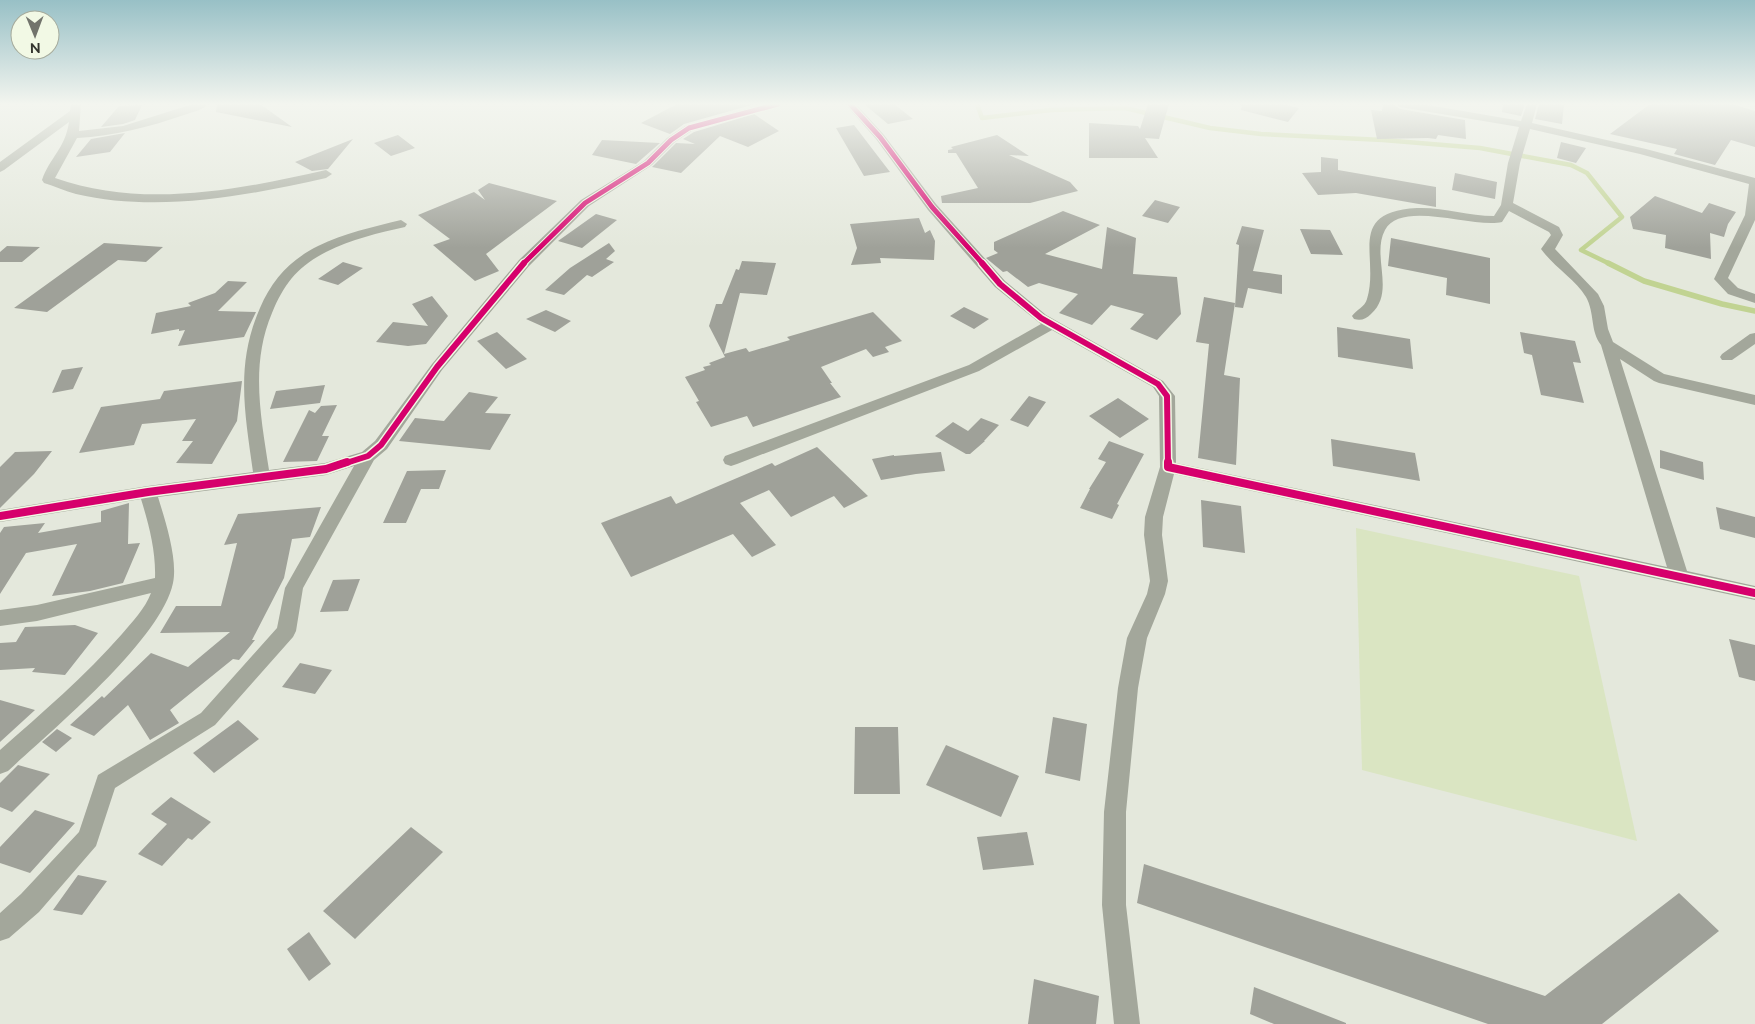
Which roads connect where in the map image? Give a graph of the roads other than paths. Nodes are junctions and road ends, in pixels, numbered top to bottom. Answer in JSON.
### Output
{"nodes":[{"id":1,"x":21,"y":152,"type":"edge"},
{"id":2,"x":64,"y":152,"type":"edge"},
{"id":3,"x":659,"y":152,"type":"edge"},
{"id":4,"x":891,"y":152,"type":"edge"},
{"id":5,"x":1518,"y":152,"type":"edge"},
{"id":6,"x":1645,"y":152,"type":"edge"},
{"id":7,"x":0,"y":168,"type":"edge"},
{"id":8,"x":326,"y":174,"type":"dead end"},
{"id":9,"x":1755,"y":183,"type":"edge"},
{"id":10,"x":1507,"y":206,"type":"junction"},
{"id":11,"x":401,"y":224,"type":"dead end"},
{"id":12,"x":1755,"y":299,"type":"edge"},
{"id":13,"x":1358,"y":316,"type":"dead end"},
{"id":14,"x":1052,"y":324,"type":"junction"},
{"id":15,"x":1755,"y":337,"type":"edge"},
{"id":16,"x":1608,"y":345,"type":"junction"},
{"id":17,"x":1727,"y":357,"type":"dead end"},
{"id":18,"x":1755,"y":400,"type":"edge"},
{"id":19,"x":368,"y":456,"type":"junction"},
{"id":20,"x":731,"y":460,"type":"dead end"},
{"id":21,"x":1168,"y":467,"type":"junction"},
{"id":22,"x":262,"y":478,"type":"junction"},
{"id":23,"x":148,"y":492,"type":"junction"},
{"id":24,"x":0,"y":516,"type":"edge"},
{"id":25,"x":1678,"y":576,"type":"junction"},
{"id":26,"x":164,"y":583,"type":"junction"},
{"id":27,"x":1755,"y":593,"type":"edge"},
{"id":28,"x":0,"y":618,"type":"edge"},
{"id":29,"x":0,"y":764,"type":"edge"},
{"id":30,"x":0,"y":929,"type":"edge"},
{"id":31,"x":1127,"y":1024,"type":"edge"}],
"edges":[{"from":1,"to":7,"type":"street"},
{"from":2,"to":8,"type":"street"},
{"from":3,"to":19,"type":"street"},
{"from":4,"to":14,"type":"street"},
{"from":5,"to":10,"type":"street"},
{"from":6,"to":9,"type":"street"},
{"from":9,"to":12,"type":"street"},
{"from":10,"to":13,"type":"street"},
{"from":10,"to":16,"type":"street"},
{"from":11,"to":22,"type":"street"},
{"from":14,"to":20,"type":"street"},
{"from":14,"to":21,"type":"street"},
{"from":15,"to":17,"type":"street"},
{"from":16,"to":18,"type":"street"},
{"from":16,"to":25,"type":"street"},
{"from":19,"to":22,"type":"street"},
{"from":19,"to":30,"type":"street"},
{"from":21,"to":25,"type":"street"},
{"from":21,"to":31,"type":"street"},
{"from":22,"to":23,"type":"street"},
{"from":23,"to":24,"type":"street"},
{"from":23,"to":26,"type":"street"},
{"from":25,"to":27,"type":"street"},
{"from":26,"to":28,"type":"street"},
{"from":26,"to":29,"type":"street"}]}
